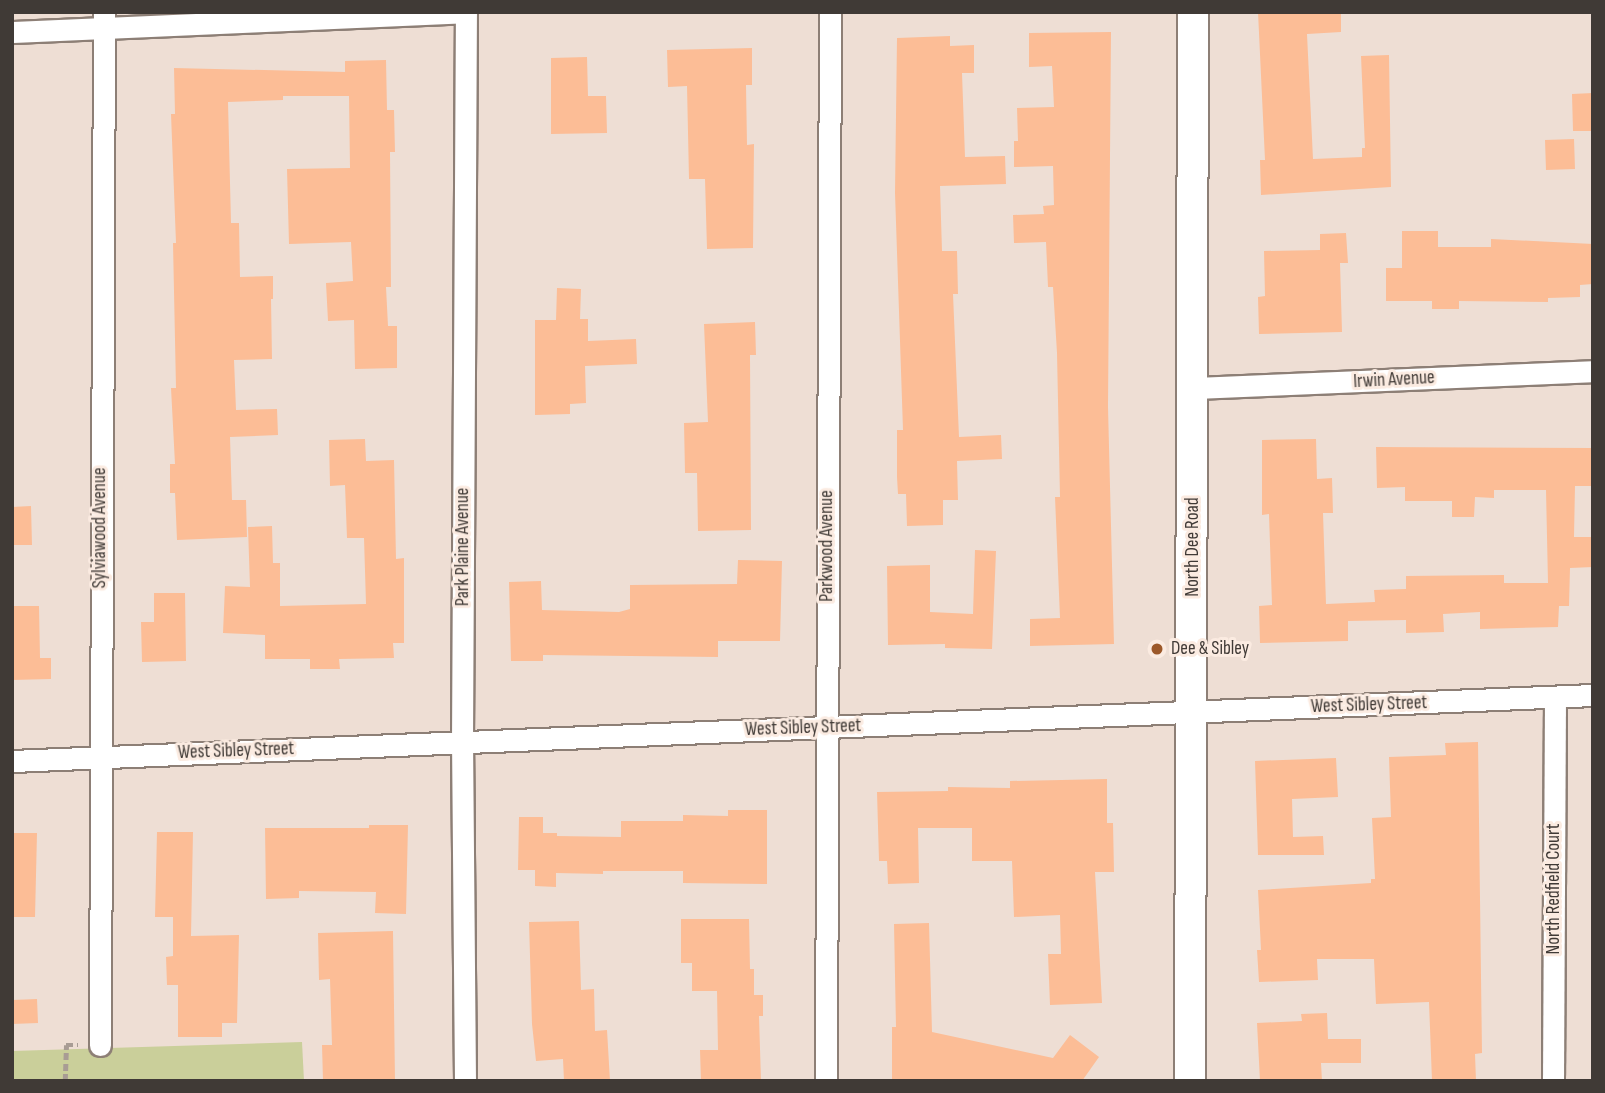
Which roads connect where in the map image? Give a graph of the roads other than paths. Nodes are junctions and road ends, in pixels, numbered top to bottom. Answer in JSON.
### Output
{"nodes":[{"id":1,"x":466,"y":12,"type":"edge"},
{"id":2,"x":830,"y":12,"type":"edge"},
{"id":3,"x":1193,"y":12,"type":"edge"},
{"id":4,"x":104,"y":20,"type":"edge"},
{"id":5,"x":12,"y":32,"type":"edge"},
{"id":6,"x":1593,"y":371,"type":"edge"},
{"id":7,"x":1194,"y":388,"type":"junction"},
{"id":8,"x":1593,"y":695,"type":"edge"},
{"id":9,"x":1555,"y":697,"type":"junction"},
{"id":10,"x":1191,"y":712,"type":"junction"},
{"id":11,"x":826,"y":727,"type":"junction"},
{"id":12,"x":462,"y":742,"type":"junction"},
{"id":13,"x":99,"y":757,"type":"junction"},
{"id":14,"x":12,"y":761,"type":"edge"},
{"id":15,"x":100,"y":1045,"type":"road end"},
{"id":16,"x":465,"y":1081,"type":"edge"},
{"id":17,"x":826,"y":1081,"type":"edge"},
{"id":18,"x":1190,"y":1081,"type":"edge"},
{"id":19,"x":1553,"y":1081,"type":"edge"}],
"edges":[{"from":1,"to":4,"type":"street"},
{"from":1,"to":12,"type":"street","name":"Park Plaine Avenue"},
{"from":2,"to":11,"type":"street","name":"Parkwood Avenue"},
{"from":3,"to":7,"type":"main road","name":"North Dee Road"},
{"from":4,"to":5,"type":"street"},
{"from":4,"to":13,"type":"street","name":"Sylviawood Avenue"},
{"from":6,"to":7,"type":"street","name":"Irwin Avenue"},
{"from":7,"to":10,"type":"main road","name":"North Dee Road"},
{"from":8,"to":9,"type":"street","name":"West Sibley Street"},
{"from":9,"to":10,"type":"street","name":"West Sibley Street"},
{"from":9,"to":19,"type":"street","name":"North Redfield Court"},
{"from":10,"to":11,"type":"street","name":"West Sibley Street"},
{"from":10,"to":18,"type":"main road","name":"North Dee Road"},
{"from":11,"to":12,"type":"street","name":"West Sibley Street"},
{"from":11,"to":17,"type":"street","name":"Parkwood Avenue"},
{"from":12,"to":13,"type":"street","name":"West Sibley Street"},
{"from":12,"to":16,"type":"street","name":"Park Plaine Avenue"},
{"from":13,"to":14,"type":"street","name":"West Sibley Street"},
{"from":13,"to":15,"type":"street","name":"Sylviawood Avenue"}]}
